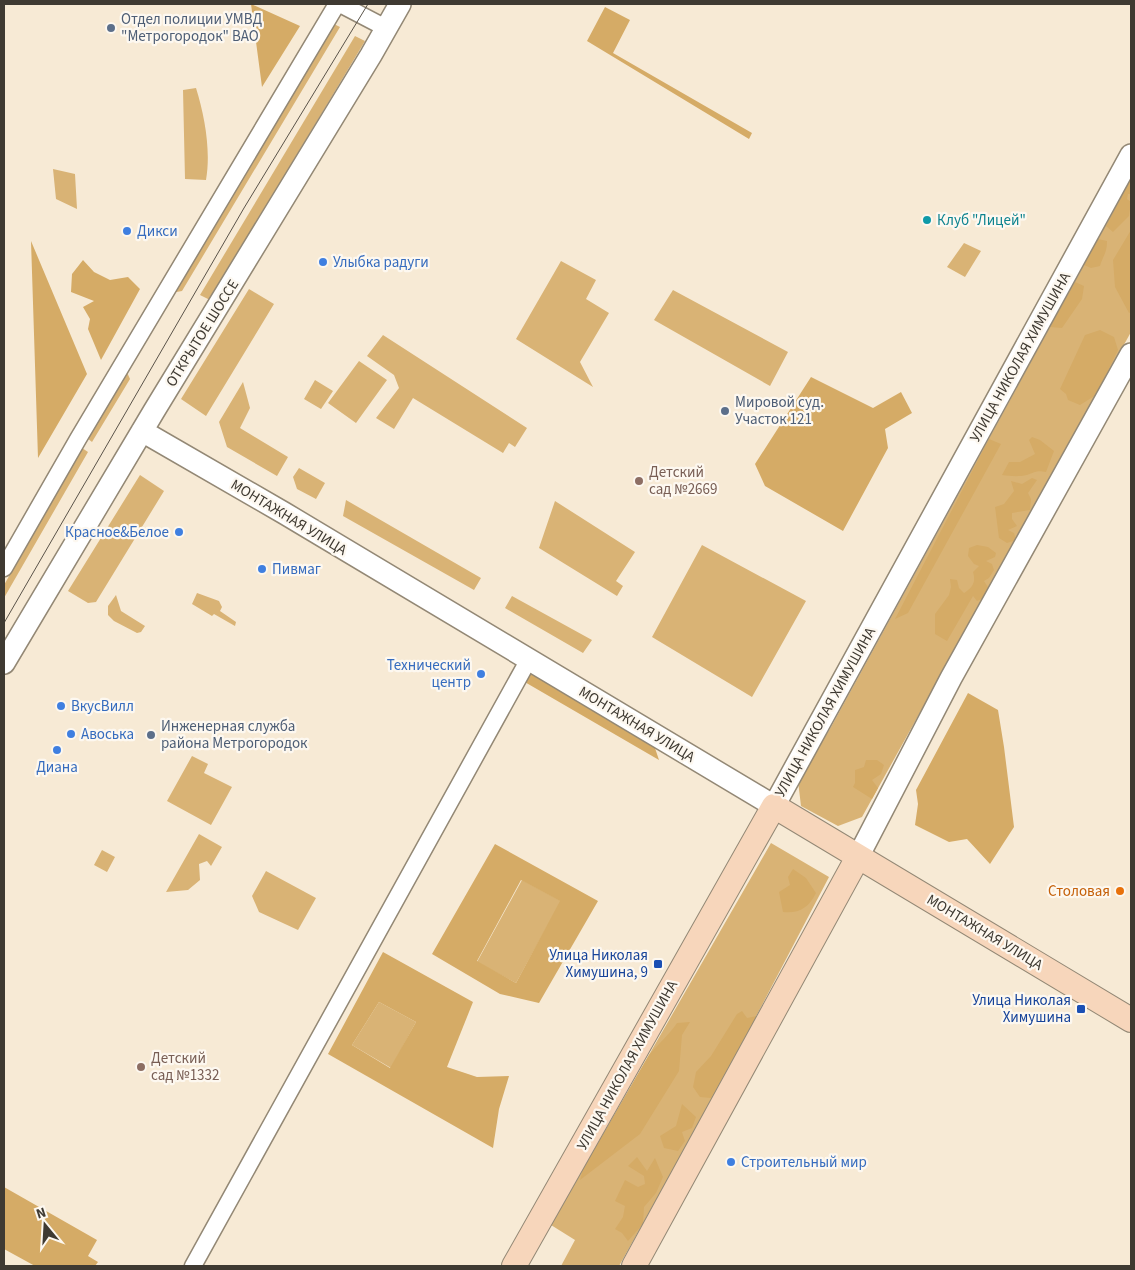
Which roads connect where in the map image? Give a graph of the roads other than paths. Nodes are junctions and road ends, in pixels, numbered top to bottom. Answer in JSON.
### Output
{"nodes":[{"id":1,"x":339,"y":4,"type":"edge"},
{"id":2,"x":400,"y":4,"type":"edge"},
{"id":3,"x":386,"y":28,"type":"junction"},
{"id":4,"x":1131,"y":155,"type":"edge"},
{"id":5,"x":1131,"y":354,"type":"edge"},
{"id":6,"x":142,"y":431,"type":"junction"},
{"id":7,"x":4,"y":568,"type":"edge"},
{"id":8,"x":529,"y":659,"type":"junction"},
{"id":9,"x":4,"y":662,"type":"edge"},
{"id":10,"x":774,"y":806,"type":"junction"},
{"id":11,"x":858,"y":857,"type":"junction"},
{"id":12,"x":1131,"y":1020,"type":"edge"},
{"id":13,"x":193,"y":1266,"type":"edge"},
{"id":14,"x":514,"y":1266,"type":"edge"},
{"id":15,"x":634,"y":1266,"type":"edge"}],
"edges":[{"from":1,"to":3,"type":"street"},
{"from":1,"to":7,"type":"street"},
{"from":2,"to":3,"type":"street","name":"ОТКРЫТОЕ ШОССЕ"},
{"from":3,"to":6,"type":"street","name":"ОТКРЫТОЕ ШОССЕ"},
{"from":4,"to":10,"type":"street","name":"УЛИЦА НИКОЛАЯ ХИМУШИНА"},
{"from":5,"to":11,"type":"street"},
{"from":6,"to":8,"type":"street","name":"МОНТАЖНАЯ УЛИЦА"},
{"from":6,"to":9,"type":"street","name":"ОТКРЫТОЕ ШОССЕ"},
{"from":8,"to":10,"type":"street","name":"МОНТАЖНАЯ УЛИЦА"},
{"from":8,"to":13,"type":"street"},
{"from":10,"to":11,"type":"main road","name":"МОНТАЖНАЯ УЛИЦА"},
{"from":10,"to":14,"type":"main road","name":"УЛИЦА НИКОЛАЯ ХИМУШИНА"},
{"from":11,"to":12,"type":"main road","name":"МОНТАЖНАЯ УЛИЦА"},
{"from":11,"to":15,"type":"main road"}]}
